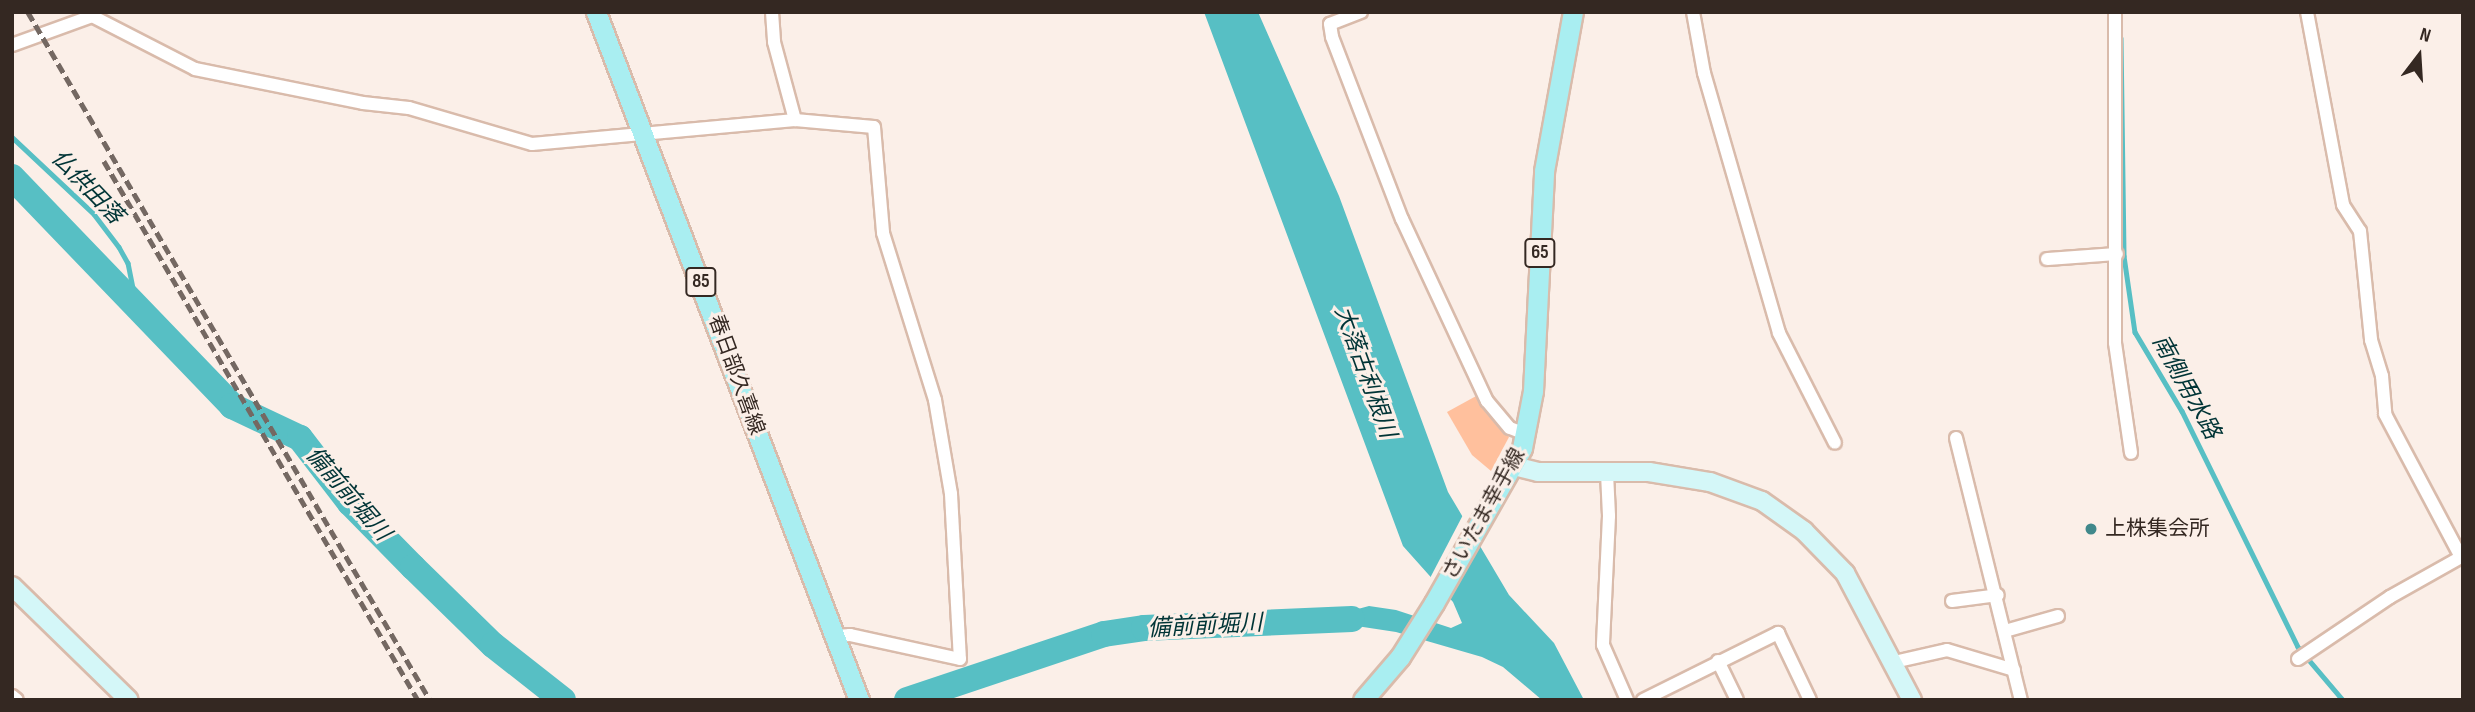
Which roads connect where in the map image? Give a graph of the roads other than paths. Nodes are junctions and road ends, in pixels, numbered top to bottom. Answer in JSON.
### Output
{"nodes":[{"id":1,"x":596,"y":12,"type":"edge"},
{"id":2,"x":772,"y":12,"type":"edge"},
{"id":3,"x":1361,"y":12,"type":"edge"},
{"id":4,"x":1573,"y":12,"type":"edge"},
{"id":5,"x":1693,"y":12,"type":"edge"},
{"id":6,"x":2115,"y":12,"type":"edge"},
{"id":7,"x":2307,"y":12,"type":"edge"},
{"id":8,"x":12,"y":45,"type":"edge"},
{"id":9,"x":796,"y":120,"type":"junction"},
{"id":10,"x":644,"y":134,"type":"junction"},
{"id":11,"x":2117,"y":254,"type":"junction"},
{"id":12,"x":2048,"y":259,"type":"dead end"},
{"id":13,"x":1526,"y":434,"type":"junction"},
{"id":14,"x":1956,"y":438,"type":"dead end"},
{"id":15,"x":1835,"y":443,"type":"dead end"},
{"id":16,"x":2131,"y":453,"type":"dead end"},
{"id":17,"x":1514,"y":466,"type":"junction"},
{"id":18,"x":1607,"y":473,"type":"junction"},
{"id":19,"x":2462,"y":557,"type":"edge"},
{"id":20,"x":12,"y":586,"type":"edge"},
{"id":21,"x":1998,"y":595,"type":"junction"},
{"id":22,"x":12,"y":599,"type":"edge"},
{"id":23,"x":1952,"y":601,"type":"dead end"},
{"id":24,"x":33,"y":610,"type":"junction"},
{"id":25,"x":2057,"y":616,"type":"dead end"},
{"id":26,"x":2006,"y":631,"type":"junction"},
{"id":27,"x":834,"y":636,"type":"junction"},
{"id":28,"x":2298,"y":659,"type":"dead end"},
{"id":29,"x":1718,"y":661,"type":"junction"},
{"id":30,"x":1894,"y":662,"type":"junction"},
{"id":31,"x":2014,"y":670,"type":"junction"},
{"id":32,"x":12,"y":696,"type":"edge"},
{"id":33,"x":1652,"y":698,"type":"edge"},
{"id":34,"x":859,"y":699,"type":"edge"},
{"id":35,"x":18,"y":700,"type":"edge"},
{"id":36,"x":130,"y":700,"type":"edge"},
{"id":37,"x":1363,"y":700,"type":"edge"},
{"id":38,"x":1627,"y":700,"type":"edge"},
{"id":39,"x":1737,"y":700,"type":"edge"},
{"id":40,"x":1810,"y":700,"type":"edge"},
{"id":41,"x":1912,"y":700,"type":"edge"},
{"id":42,"x":2021,"y":700,"type":"edge"}],
"edges":[{"from":1,"to":10,"type":"main road","name":"春日部久喜線","number":"85"},
{"from":2,"to":9,"type":"street"},
{"from":3,"to":13,"type":"street"},
{"from":4,"to":13,"type":"main road","name":"さいたま幸手線","number":"65"},
{"from":5,"to":15,"type":"street"},
{"from":6,"to":11,"type":"street"},
{"from":7,"to":19,"type":"street"},
{"from":8,"to":10,"type":"street"},
{"from":9,"to":10,"type":"street"},
{"from":9,"to":27,"type":"street"},
{"from":10,"to":27,"type":"main road","name":"春日部久喜線","number":"85"},
{"from":11,"to":12,"type":"street"},
{"from":11,"to":16,"type":"street"},
{"from":13,"to":17,"type":"main road","name":"さいたま幸手線","number":"65"},
{"from":14,"to":21,"type":"street"},
{"from":17,"to":18,"type":"main road"},
{"from":17,"to":37,"type":"main road","name":"さいたま幸手線","number":"65"},
{"from":18,"to":30,"type":"main road"},
{"from":18,"to":38,"type":"street"},
{"from":19,"to":28,"type":"street"},
{"from":20,"to":24,"type":"main road"},
{"from":21,"to":23,"type":"street"},
{"from":21,"to":26,"type":"street"},
{"from":22,"to":24,"type":"street"},
{"from":24,"to":36,"type":"main road"},
{"from":25,"to":26,"type":"street"},
{"from":26,"to":31,"type":"street"},
{"from":27,"to":34,"type":"main road","name":"春日部久喜線","number":"85"},
{"from":29,"to":33,"type":"street"},
{"from":29,"to":39,"type":"street"},
{"from":29,"to":40,"type":"street"},
{"from":30,"to":31,"type":"street"},
{"from":30,"to":41,"type":"main road"},
{"from":31,"to":42,"type":"street"},
{"from":32,"to":35,"type":"street"}]}
